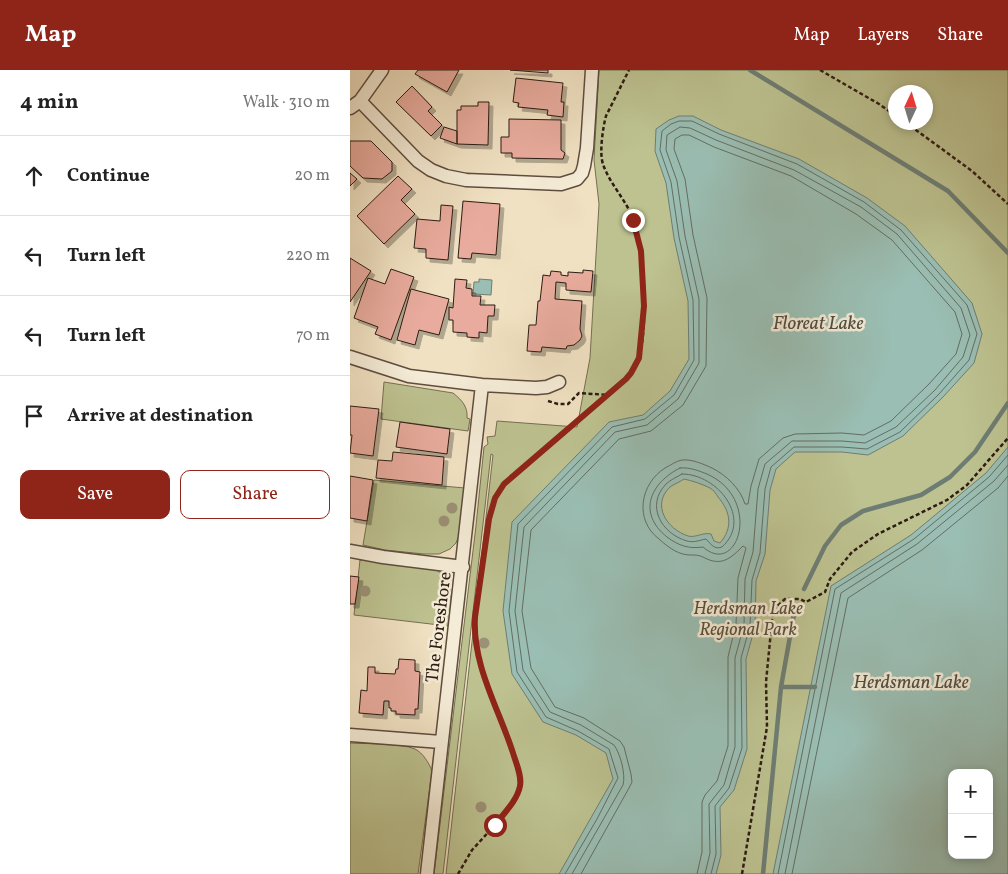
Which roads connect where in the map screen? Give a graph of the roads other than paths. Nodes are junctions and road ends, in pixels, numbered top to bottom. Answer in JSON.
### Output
{"nodes":[{"id":1,"x":382,"y":70,"type":"edge"},
{"id":2,"x":592,"y":70,"type":"edge"},
{"id":3,"x":355,"y":104,"type":"edge"},
{"id":4,"x":350,"y":357,"type":"edge"},
{"id":5,"x":560,"y":382,"type":"dead end"},
{"id":6,"x":482,"y":385,"type":"junction"},
{"id":7,"x":350,"y":551,"type":"edge"},
{"id":8,"x":463,"y":567,"type":"junction"},
{"id":9,"x":350,"y":735,"type":"edge"},
{"id":10,"x":441,"y":742,"type":"junction"},
{"id":11,"x":427,"y":874,"type":"edge"}],
"edges":[{"from":1,"to":3,"type":"street"},
{"from":2,"to":3,"type":"street"},
{"from":4,"to":6,"type":"street"},
{"from":5,"to":6,"type":"street"},
{"from":6,"to":8,"type":"street","name":"The Foreshore"},
{"from":7,"to":8,"type":"street"},
{"from":8,"to":10,"type":"street","name":"The Foreshore"},
{"from":9,"to":10,"type":"street"},
{"from":10,"to":11,"type":"street","name":"The Foreshore"}]}
